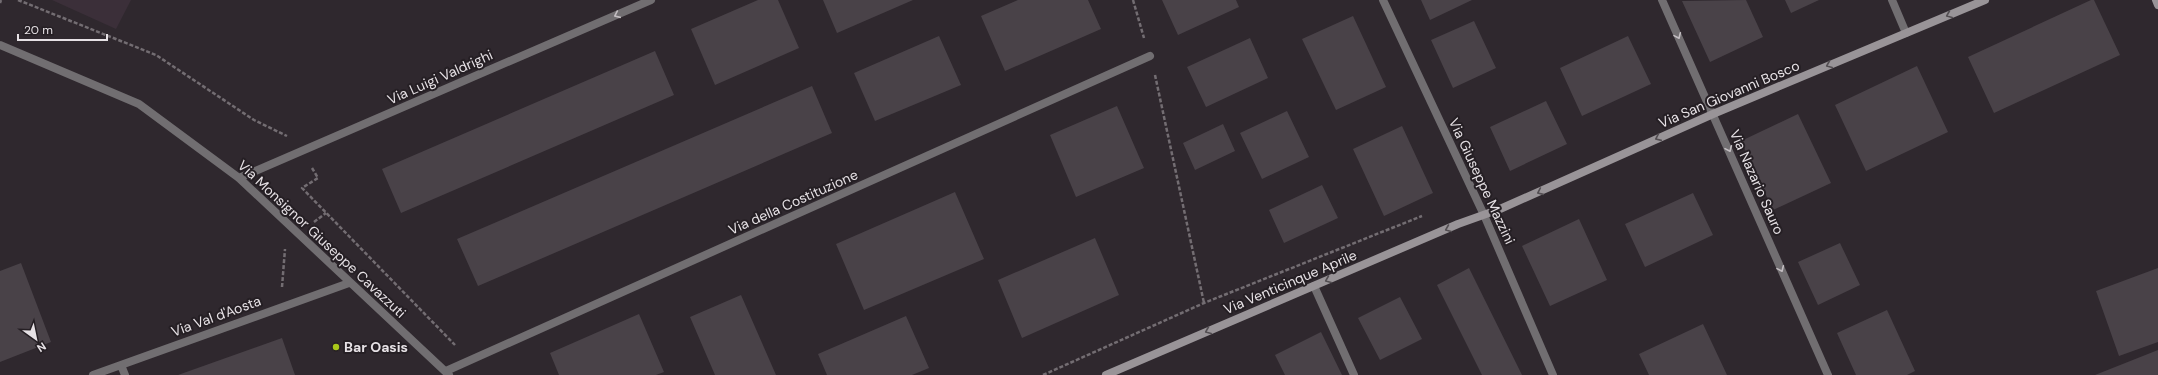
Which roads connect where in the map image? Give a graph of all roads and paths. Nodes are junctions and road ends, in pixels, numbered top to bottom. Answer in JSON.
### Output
{"nodes":[{"id":1,"x":1,"y":0,"type":"edge"},
{"id":2,"x":18,"y":0,"type":"edge"},
{"id":3,"x":650,"y":0,"type":"edge"},
{"id":4,"x":1133,"y":0,"type":"edge"},
{"id":5,"x":1383,"y":0,"type":"edge"},
{"id":6,"x":1662,"y":0,"type":"edge"},
{"id":7,"x":1892,"y":0,"type":"edge"},
{"id":8,"x":1985,"y":0,"type":"edge"},
{"id":9,"x":2156,"y":0,"type":"edge"},
{"id":10,"x":0,"y":3,"type":"edge"},
{"id":11,"x":2158,"y":5,"type":"edge"},
{"id":12,"x":1906,"y":33,"type":"junction"},
{"id":13,"x":0,"y":45,"type":"edge"},
{"id":14,"x":1150,"y":56,"type":"junction"},
{"id":15,"x":1713,"y":114,"type":"junction"},
{"id":16,"x":288,"y":136,"type":"dead end"},
{"id":17,"x":239,"y":178,"type":"junction"},
{"id":18,"x":318,"y":178,"type":"dead end"},
{"id":19,"x":1426,"y":214,"type":"dead end"},
{"id":20,"x":1484,"y":215,"type":"junction"},
{"id":21,"x":298,"y":234,"type":"junction"},
{"id":22,"x":349,"y":283,"type":"junction"},
{"id":23,"x":1314,"y":286,"type":"junction"},
{"id":24,"x":1204,"y":303,"type":"junction"},
{"id":25,"x":287,"y":305,"type":"junction"},
{"id":26,"x":471,"y":361,"type":"junction"},
{"id":27,"x":121,"y":365,"type":"junction"},
{"id":28,"x":448,"y":373,"type":"edge"},
{"id":29,"x":93,"y":375,"type":"edge"},
{"id":30,"x":125,"y":375,"type":"edge"},
{"id":31,"x":1043,"y":375,"type":"edge"},
{"id":32,"x":1106,"y":375,"type":"edge"},
{"id":33,"x":1354,"y":375,"type":"edge"},
{"id":34,"x":1553,"y":375,"type":"edge"},
{"id":35,"x":1828,"y":375,"type":"edge"}],
"edges":[{"from":1,"to":10,"type":"path"},
{"from":2,"to":16,"type":"path"},
{"from":3,"to":17,"type":"street","name":"Via Luigi Valdrighi","one_way":true},
{"from":4,"to":14,"type":"path"},
{"from":5,"to":20,"type":"street","name":"Via Giuseppe Mazzini"},
{"from":6,"to":15,"type":"street","name":"Via Nazario Sauro","one_way":true},
{"from":7,"to":12,"type":"street"},
{"from":8,"to":12,"type":"street","name":"Via San Giovanni Bosco","one_way":true},
{"from":9,"to":11,"type":"street"},
{"from":12,"to":15,"type":"street","name":"Via San Giovanni Bosco","one_way":true},
{"from":13,"to":17,"type":"street","name":"Via Monsignor Giuseppe Cavazzuti"},
{"from":14,"to":24,"type":"path"},
{"from":14,"to":26,"type":"street","name":"Via della Costituzione"},
{"from":15,"to":20,"type":"street","name":"Via San Giovanni Bosco","one_way":true},
{"from":15,"to":35,"type":"street","name":"Via Nazario Sauro","one_way":true},
{"from":17,"to":21,"type":"street","name":"Via Monsignor Giuseppe Cavazzuti"},
{"from":18,"to":26,"type":"path"},
{"from":19,"to":24,"type":"path"},
{"from":20,"to":23,"type":"street","name":"Via Venticinque Aprile","one_way":true},
{"from":20,"to":34,"type":"street","name":"Via Giuseppe Mazzini"},
{"from":21,"to":22,"type":"street","name":"Via Monsignor Giuseppe Cavazzuti"},
{"from":21,"to":25,"type":"path"},
{"from":22,"to":25,"type":"street","name":"Via Val d'Aosta"},
{"from":22,"to":28,"type":"street","name":"Via Monsignor Giuseppe Cavazzuti"},
{"from":23,"to":32,"type":"street","name":"Via Venticinque Aprile","one_way":true},
{"from":23,"to":33,"type":"street"},
{"from":24,"to":31,"type":"path"},
{"from":25,"to":27,"type":"street","name":"Via Val d'Aosta"},
{"from":26,"to":28,"type":"street","name":"Via della Costituzione"},
{"from":27,"to":29,"type":"street","name":"Via Val d'Aosta"},
{"from":27,"to":30,"type":"street"}]}
